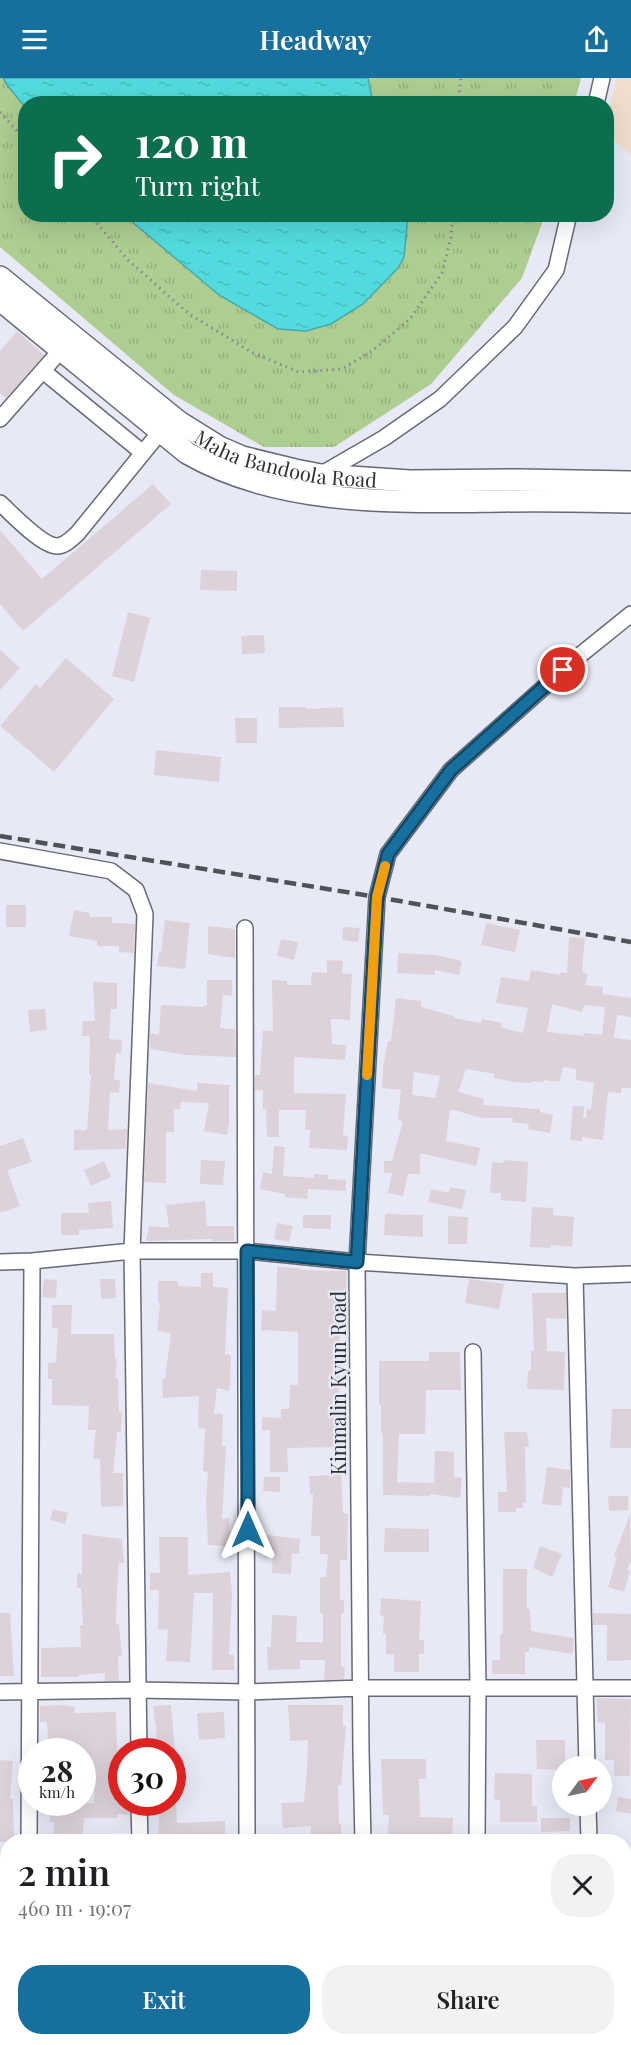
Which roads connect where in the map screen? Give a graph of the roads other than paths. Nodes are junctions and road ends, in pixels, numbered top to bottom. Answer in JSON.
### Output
{"nodes":[{"id":1,"x":602,"y":78,"type":"edge"},
{"id":2,"x":598,"y":96,"type":"edge"},
{"id":3,"x":567,"y":222,"type":"edge"},
{"id":4,"x":0,"y":277,"type":"edge"},
{"id":5,"x":0,"y":300,"type":"edge"},
{"id":6,"x":61,"y":350,"type":"junction"},
{"id":7,"x":43,"y":371,"type":"junction"},
{"id":8,"x":0,"y":419,"type":"edge"},
{"id":9,"x":160,"y":432,"type":"junction"},
{"id":10,"x":143,"y":453,"type":"junction"},
{"id":11,"x":321,"y":475,"type":"junction"},
{"id":12,"x":631,"y":482,"type":"edge"},
{"id":13,"x":294,"y":490,"type":"junction"},
{"id":14,"x":631,"y":502,"type":"edge"},
{"id":15,"x":0,"y":504,"type":"edge"},
{"id":16,"x":631,"y":615,"type":"edge"},
{"id":17,"x":0,"y":851,"type":"edge"},
{"id":18,"x":245,"y":928,"type":"dead end"},
{"id":19,"x":132,"y":1251,"type":"junction"},
{"id":20,"x":247,"y":1251,"type":"junction"},
{"id":21,"x":32,"y":1261,"type":"junction"},
{"id":22,"x":0,"y":1262,"type":"edge"},
{"id":23,"x":357,"y":1262,"type":"junction"},
{"id":24,"x":631,"y":1274,"type":"edge"},
{"id":25,"x":575,"y":1276,"type":"junction"},
{"id":26,"x":473,"y":1352,"type":"dead end"},
{"id":27,"x":361,"y":1688,"type":"junction"},
{"id":28,"x":478,"y":1688,"type":"junction"},
{"id":29,"x":631,"y":1688,"type":"edge"},
{"id":30,"x":584,"y":1689,"type":"junction"},
{"id":31,"x":29,"y":1690,"type":"junction"},
{"id":32,"x":138,"y":1690,"type":"junction"},
{"id":33,"x":0,"y":1692,"type":"edge"},
{"id":34,"x":248,"y":1692,"type":"junction"},
{"id":35,"x":139,"y":1738,"type":"edge"},
{"id":36,"x":587,"y":1756,"type":"edge"},
{"id":37,"x":139,"y":1816,"type":"edge"},
{"id":38,"x":589,"y":1816,"type":"edge"},
{"id":39,"x":29,"y":1834,"type":"edge"},
{"id":40,"x":140,"y":1834,"type":"edge"},
{"id":41,"x":247,"y":1834,"type":"edge"},
{"id":42,"x":363,"y":1834,"type":"edge"},
{"id":43,"x":477,"y":1834,"type":"edge"},
{"id":44,"x":590,"y":1834,"type":"edge"}],
"edges":[{"from":1,"to":2,"type":"street"},
{"from":3,"to":11,"type":"street"},
{"from":4,"to":11,"type":"main road","name":"Maha Bandoola Road"},
{"from":5,"to":6,"type":"main road","name":"Maha Bandoola Road"},
{"from":6,"to":7,"type":"street"},
{"from":6,"to":9,"type":"main road","name":"Maha Bandoola Road"},
{"from":7,"to":8,"type":"street"},
{"from":7,"to":10,"type":"street"},
{"from":9,"to":10,"type":"street"},
{"from":9,"to":13,"type":"main road","name":"Maha Bandoola Road"},
{"from":10,"to":15,"type":"street"},
{"from":11,"to":12,"type":"main road","name":"Maha Bandoola Road"},
{"from":11,"to":13,"type":"street"},
{"from":13,"to":14,"type":"main road","name":"Maha Bandoola Road"},
{"from":16,"to":23,"type":"street","name":"Kinmalin Kyun Road"},
{"from":17,"to":19,"type":"street"},
{"from":18,"to":20,"type":"street"},
{"from":19,"to":20,"type":"street"},
{"from":19,"to":21,"type":"street"},
{"from":19,"to":32,"type":"street"},
{"from":20,"to":23,"type":"street"},
{"from":20,"to":34,"type":"street"},
{"from":21,"to":22,"type":"street"},
{"from":21,"to":31,"type":"street"},
{"from":23,"to":25,"type":"street"},
{"from":23,"to":27,"type":"street","name":"Kinmalin Kyun Road"},
{"from":24,"to":25,"type":"street"},
{"from":25,"to":30,"type":"street"},
{"from":26,"to":28,"type":"street"},
{"from":27,"to":28,"type":"street"},
{"from":27,"to":34,"type":"street"},
{"from":27,"to":42,"type":"street","name":"Kinmalin Kyun Road"},
{"from":28,"to":30,"type":"street"},
{"from":28,"to":43,"type":"street"},
{"from":29,"to":30,"type":"street"},
{"from":30,"to":36,"type":"street"},
{"from":31,"to":32,"type":"street"},
{"from":31,"to":33,"type":"street"},
{"from":31,"to":39,"type":"street"},
{"from":32,"to":34,"type":"street"},
{"from":32,"to":35,"type":"street"},
{"from":34,"to":41,"type":"street"},
{"from":37,"to":40,"type":"street"},
{"from":38,"to":44,"type":"street"}]}
